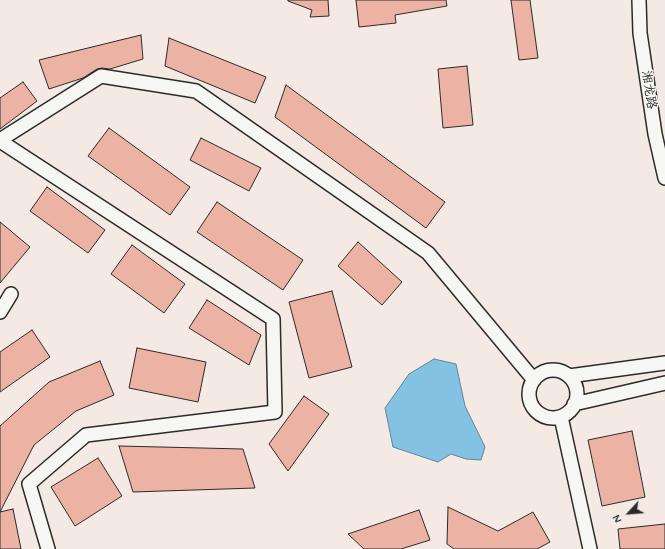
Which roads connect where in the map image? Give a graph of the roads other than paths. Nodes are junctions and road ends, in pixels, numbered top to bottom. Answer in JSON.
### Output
{"nodes":[{"id":1,"x":639,"y":0,"type":"edge"},
{"id":2,"x":0,"y":140,"type":"edge"},
{"id":3,"x":665,"y":178,"type":"edge"},
{"id":4,"x":11,"y":294,"type":"dead end"},
{"id":5,"x":0,"y":312,"type":"edge"},
{"id":6,"x":665,"y":363,"type":"edge"},
{"id":7,"x":569,"y":376,"type":"junction"},
{"id":8,"x":534,"y":380,"type":"junction"},
{"id":9,"x":665,"y":383,"type":"edge"},
{"id":10,"x":574,"y":404,"type":"junction"},
{"id":11,"x":561,"y":417,"type":"junction"},
{"id":12,"x":48,"y":549,"type":"edge"},
{"id":13,"x":590,"y":549,"type":"edge"}],
"edges":[{"from":1,"to":3,"type":"street","name":"湘龙路"},
{"from":2,"to":8,"type":"street"},
{"from":2,"to":12,"type":"street"},
{"from":4,"to":5,"type":"street"},
{"from":6,"to":7,"type":"street"},
{"from":7,"to":8,"type":"street"},
{"from":7,"to":10,"type":"street"},
{"from":8,"to":11,"type":"street"},
{"from":9,"to":10,"type":"street"},
{"from":10,"to":11,"type":"street"},
{"from":11,"to":13,"type":"street"}]}
